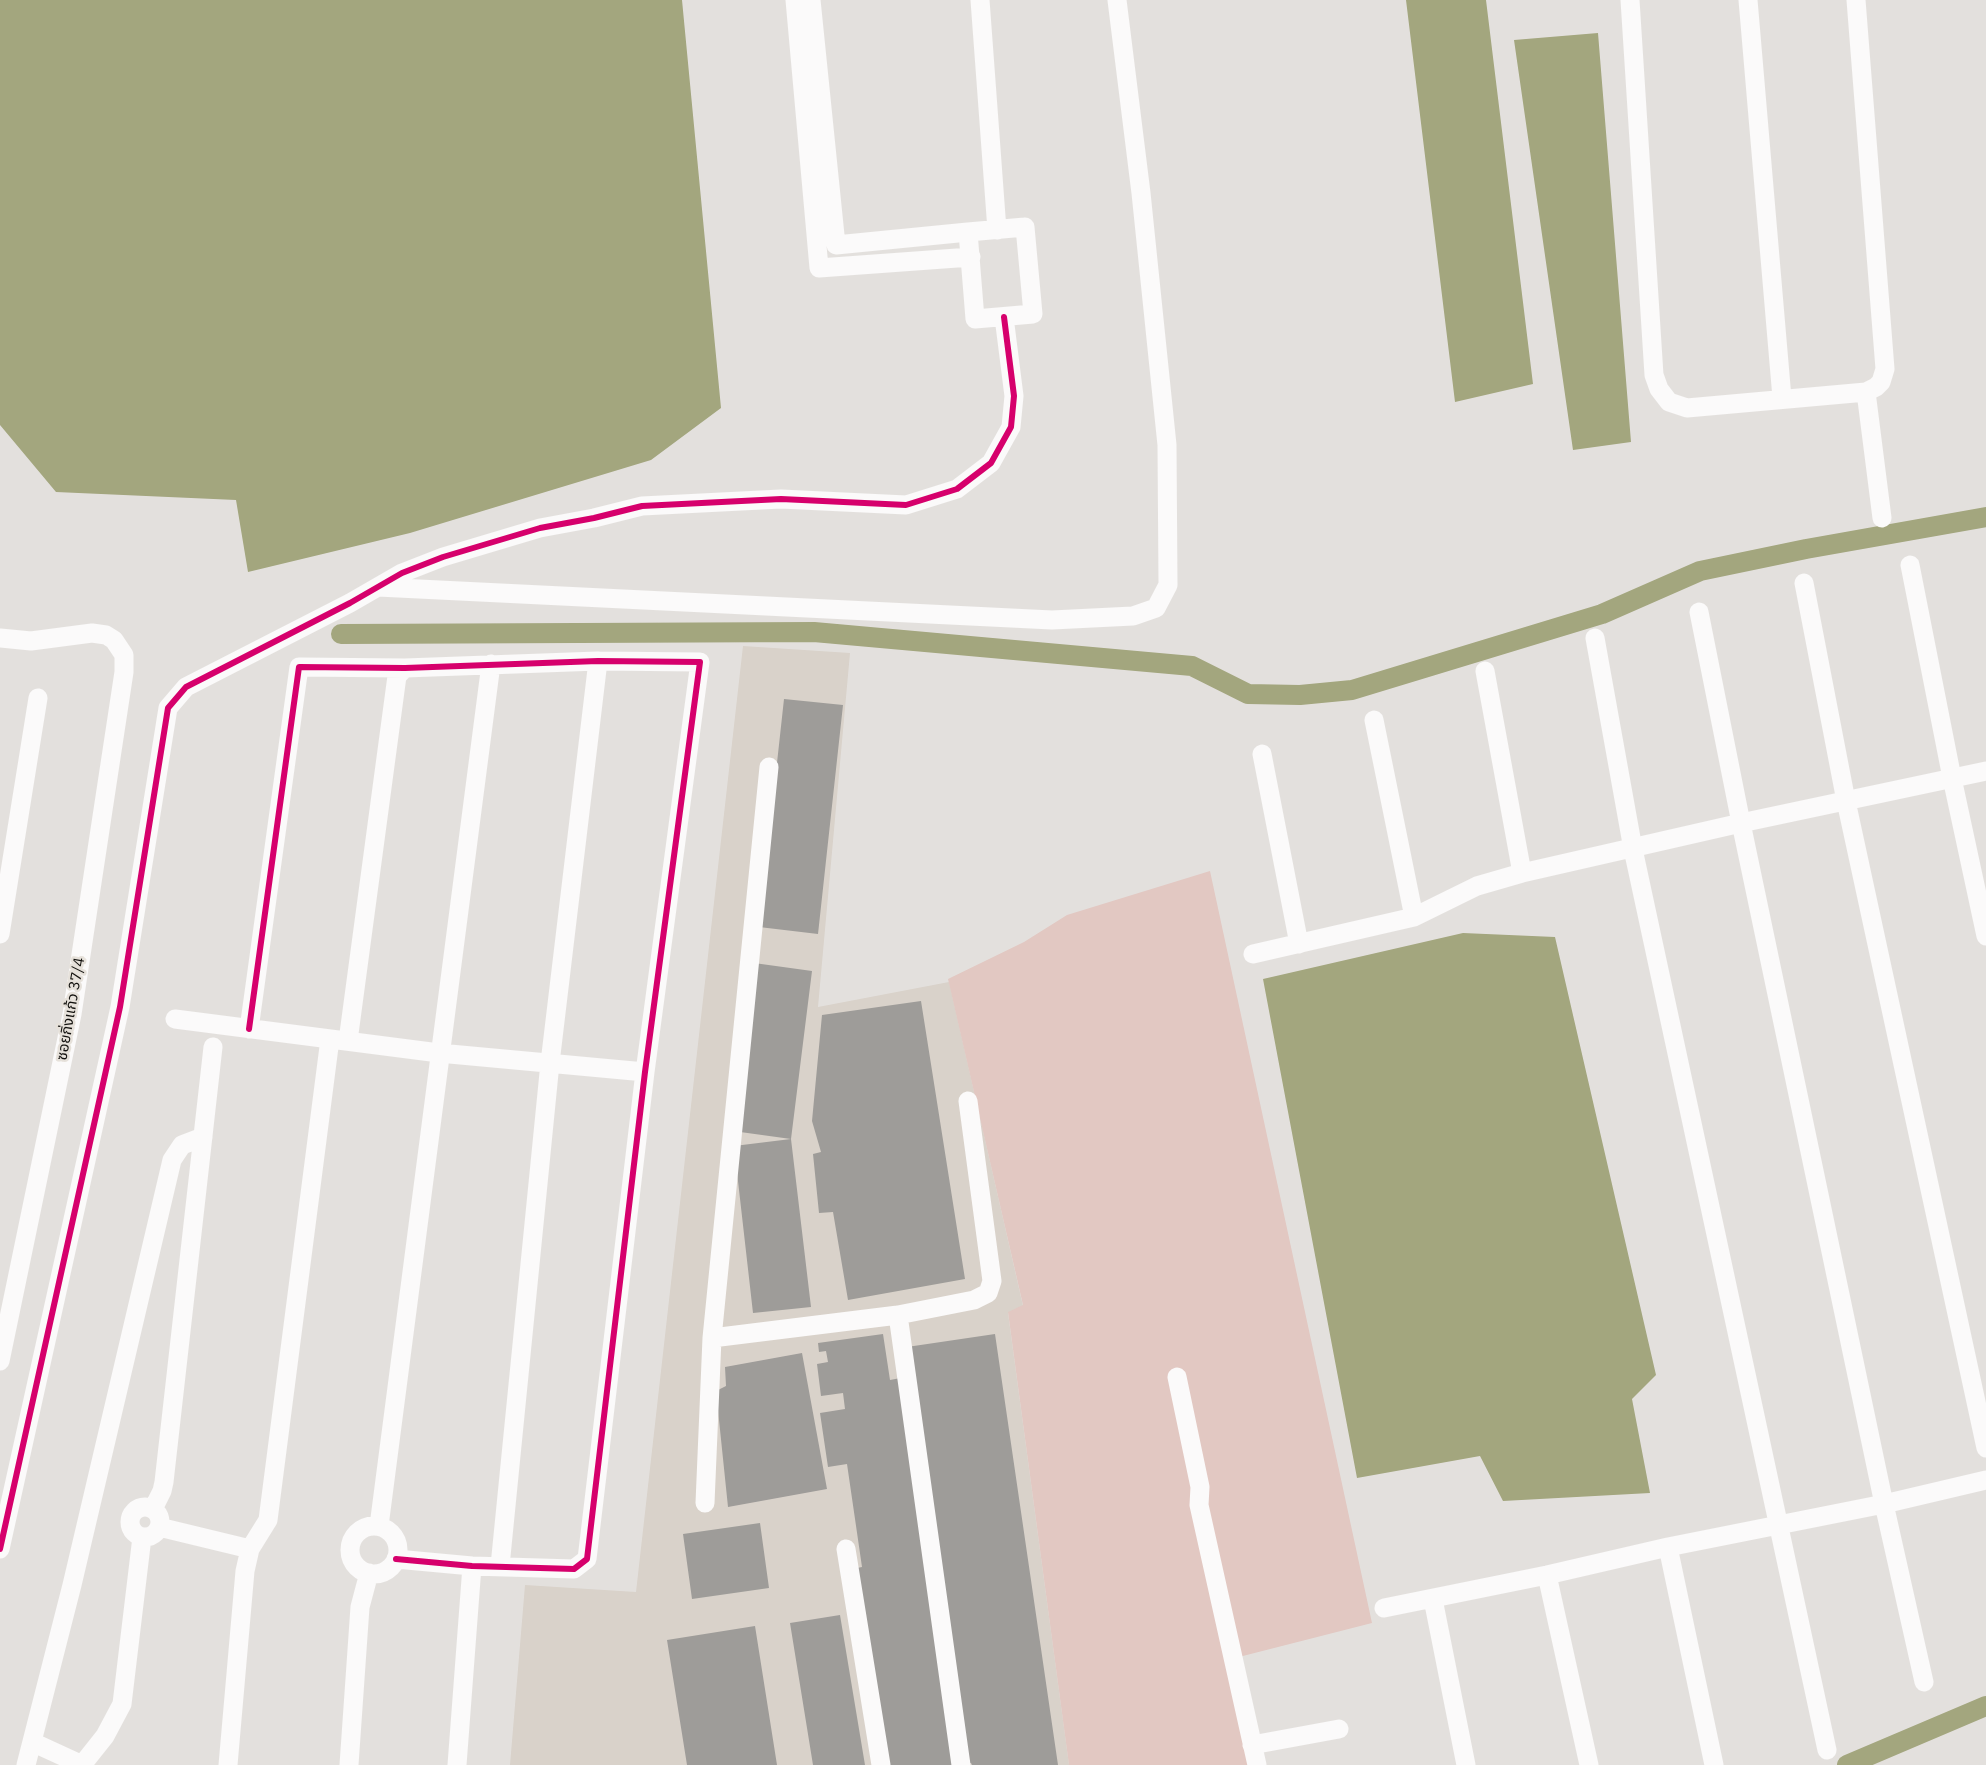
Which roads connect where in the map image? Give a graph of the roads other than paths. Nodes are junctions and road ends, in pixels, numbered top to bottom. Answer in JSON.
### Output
{"nodes":[{"id":1,"x":795,"y":0,"type":"edge"},
{"id":2,"x":811,"y":0,"type":"edge"},
{"id":3,"x":980,"y":0,"type":"edge"},
{"id":4,"x":1117,"y":0,"type":"edge"},
{"id":5,"x":1630,"y":0,"type":"edge"},
{"id":6,"x":1748,"y":0,"type":"edge"},
{"id":7,"x":1856,"y":0,"type":"edge"},
{"id":8,"x":997,"y":230,"type":"junction"},
{"id":9,"x":815,"y":232,"type":"junction"},
{"id":10,"x":968,"y":232,"type":"junction"},
{"id":11,"x":835,"y":233,"type":"junction"},
{"id":12,"x":971,"y":257,"type":"junction"},
{"id":13,"x":1004,"y":317,"type":"junction"},
{"id":14,"x":1866,"y":392,"type":"junction"},
{"id":15,"x":1782,"y":398,"type":"junction"},
{"id":16,"x":1882,"y":518,"type":"dead end"},
{"id":17,"x":1910,"y":565,"type":"dead end"},
{"id":18,"x":1804,"y":583,"type":"dead end"},
{"id":19,"x":378,"y":587,"type":"junction"},
{"id":20,"x":1699,"y":612,"type":"dead end"},
{"id":21,"x":0,"y":638,"type":"edge"},
{"id":22,"x":1595,"y":638,"type":"dead end"},
{"id":23,"x":598,"y":661,"type":"junction"},
{"id":24,"x":491,"y":664,"type":"junction"},
{"id":25,"x":405,"y":668,"type":"junction"},
{"id":26,"x":1485,"y":671,"type":"dead end"},
{"id":27,"x":38,"y":698,"type":"dead end"},
{"id":28,"x":1374,"y":720,"type":"dead end"},
{"id":29,"x":1262,"y":754,"type":"dead end"},
{"id":30,"x":769,"y":767,"type":"dead end"},
{"id":31,"x":1986,"y":771,"type":"edge"},
{"id":32,"x":1952,"y":778,"type":"junction"},
{"id":33,"x":1846,"y":801,"type":"junction"},
{"id":34,"x":1741,"y":823,"type":"junction"},
{"id":35,"x":1634,"y":849,"type":"junction"},
{"id":36,"x":1522,"y":873,"type":"junction"},
{"id":37,"x":1414,"y":917,"type":"junction"},
{"id":38,"x":0,"y":934,"type":"edge"},
{"id":39,"x":1986,"y":936,"type":"edge"},
{"id":40,"x":1299,"y":944,"type":"junction"},
{"id":41,"x":1253,"y":954,"type":"dead end"},
{"id":42,"x":175,"y":1019,"type":"dead end"},
{"id":43,"x":249,"y":1029,"type":"junction"},
{"id":44,"x":339,"y":1040,"type":"junction"},
{"id":45,"x":213,"y":1047,"type":"dead end"},
{"id":46,"x":439,"y":1052,"type":"junction"},
{"id":47,"x":550,"y":1063,"type":"junction"},
{"id":48,"x":645,"y":1072,"type":"junction"},
{"id":49,"x":968,"y":1101,"type":"dead end"},
{"id":50,"x":203,"y":1137,"type":"junction"},
{"id":51,"x":898,"y":1315,"type":"junction"},
{"id":52,"x":4,"y":1325,"type":"edge"},
{"id":53,"x":712,"y":1338,"type":"junction"},
{"id":54,"x":0,"y":1361,"type":"edge"},
{"id":55,"x":1177,"y":1377,"type":"dead end"},
{"id":56,"x":1986,"y":1448,"type":"edge"},
{"id":57,"x":1986,"y":1480,"type":"edge"},
{"id":58,"x":705,"y":1503,"type":"dead end"},
{"id":59,"x":1884,"y":1504,"type":"junction"},
{"id":60,"x":156,"y":1518,"type":"junction"},
{"id":61,"x":1778,"y":1525,"type":"junction"},
{"id":62,"x":379,"y":1526,"type":"junction"},
{"id":63,"x":142,"y":1538,"type":"junction"},
{"id":64,"x":1668,"y":1547,"type":"junction"},
{"id":65,"x":846,"y":1548,"type":"dead end"},
{"id":66,"x":0,"y":1549,"type":"edge"},
{"id":67,"x":250,"y":1549,"type":"junction"},
{"id":68,"x":396,"y":1558,"type":"junction"},
{"id":69,"x":472,"y":1566,"type":"junction"},
{"id":70,"x":500,"y":1566,"type":"junction"},
{"id":71,"x":369,"y":1573,"type":"junction"},
{"id":72,"x":1548,"y":1575,"type":"junction"},
{"id":73,"x":1433,"y":1598,"type":"junction"},
{"id":74,"x":1384,"y":1608,"type":"dead end"},
{"id":75,"x":1924,"y":1682,"type":"dead end"},
{"id":76,"x":1339,"y":1728,"type":"dead end"},
{"id":77,"x":32,"y":1742,"type":"junction"},
{"id":78,"x":1252,"y":1745,"type":"junction"},
{"id":79,"x":1827,"y":1750,"type":"dead end"},
{"id":80,"x":26,"y":1765,"type":"edge"},
{"id":81,"x":228,"y":1765,"type":"edge"},
{"id":82,"x":349,"y":1765,"type":"edge"},
{"id":83,"x":457,"y":1765,"type":"edge"},
{"id":84,"x":881,"y":1765,"type":"edge"},
{"id":85,"x":961,"y":1765,"type":"edge"},
{"id":86,"x":1257,"y":1765,"type":"edge"},
{"id":87,"x":1466,"y":1765,"type":"edge"},
{"id":88,"x":1589,"y":1765,"type":"edge"},
{"id":89,"x":1714,"y":1765,"type":"edge"}],
"edges":[{"from":1,"to":9,"type":"street"},
{"from":2,"to":11,"type":"street"},
{"from":3,"to":8,"type":"street"},
{"from":4,"to":19,"type":"street"},
{"from":5,"to":15,"type":"street"},
{"from":6,"to":15,"type":"street"},
{"from":7,"to":14,"type":"street"},
{"from":8,"to":10,"type":"street"},
{"from":8,"to":13,"type":"street"},
{"from":9,"to":11,"type":"street"},
{"from":9,"to":12,"type":"street"},
{"from":10,"to":11,"type":"street"},
{"from":10,"to":12,"type":"street"},
{"from":12,"to":13,"type":"street"},
{"from":13,"to":19,"type":"street"},
{"from":14,"to":15,"type":"street"},
{"from":14,"to":16,"type":"street"},
{"from":17,"to":32,"type":"street"},
{"from":18,"to":33,"type":"street"},
{"from":19,"to":66,"type":"street"},
{"from":20,"to":34,"type":"street"},
{"from":21,"to":52,"type":"street","name":"ซอยกิ่งแก้ว 37/4"},
{"from":22,"to":35,"type":"street"},
{"from":23,"to":24,"type":"street"},
{"from":23,"to":47,"type":"street"},
{"from":23,"to":48,"type":"street"},
{"from":24,"to":25,"type":"street"},
{"from":24,"to":46,"type":"street"},
{"from":25,"to":43,"type":"street"},
{"from":25,"to":44,"type":"street"},
{"from":26,"to":36,"type":"street"},
{"from":27,"to":38,"type":"street"},
{"from":28,"to":37,"type":"street"},
{"from":29,"to":40,"type":"street"},
{"from":30,"to":53,"type":"street"},
{"from":31,"to":32,"type":"street"},
{"from":32,"to":33,"type":"street"},
{"from":32,"to":39,"type":"street"},
{"from":33,"to":34,"type":"street"},
{"from":33,"to":56,"type":"street"},
{"from":34,"to":35,"type":"street"},
{"from":34,"to":59,"type":"street"},
{"from":35,"to":36,"type":"street"},
{"from":35,"to":61,"type":"street"},
{"from":36,"to":37,"type":"street"},
{"from":37,"to":40,"type":"street"},
{"from":40,"to":41,"type":"street"},
{"from":42,"to":43,"type":"street"},
{"from":43,"to":44,"type":"street"},
{"from":44,"to":46,"type":"street"},
{"from":44,"to":67,"type":"street"},
{"from":45,"to":50,"type":"street"},
{"from":46,"to":47,"type":"street"},
{"from":46,"to":62,"type":"street"},
{"from":47,"to":48,"type":"street"},
{"from":47,"to":70,"type":"street"},
{"from":48,"to":70,"type":"street"},
{"from":49,"to":51,"type":"street"},
{"from":50,"to":60,"type":"street"},
{"from":50,"to":77,"type":"street"},
{"from":51,"to":53,"type":"street"},
{"from":51,"to":85,"type":"street"},
{"from":52,"to":54,"type":"street","name":"ซอยกิ่งแก้ว 37/4"},
{"from":53,"to":58,"type":"street"},
{"from":55,"to":78,"type":"street"},
{"from":57,"to":59,"type":"street"},
{"from":59,"to":61,"type":"street"},
{"from":59,"to":75,"type":"street"},
{"from":60,"to":63,"type":"street"},
{"from":60,"to":63,"type":"street"},
{"from":60,"to":67,"type":"street"},
{"from":61,"to":64,"type":"street"},
{"from":61,"to":79,"type":"street"},
{"from":62,"to":68,"type":"street"},
{"from":62,"to":71,"type":"street"},
{"from":63,"to":77,"type":"street"},
{"from":64,"to":72,"type":"street"},
{"from":64,"to":89,"type":"street"},
{"from":65,"to":84,"type":"street"},
{"from":67,"to":81,"type":"street"},
{"from":68,"to":69,"type":"street"},
{"from":68,"to":71,"type":"street"},
{"from":69,"to":70,"type":"street"},
{"from":69,"to":83,"type":"street"},
{"from":71,"to":82,"type":"street"},
{"from":72,"to":73,"type":"street"},
{"from":72,"to":88,"type":"street"},
{"from":73,"to":74,"type":"street"},
{"from":73,"to":87,"type":"street"},
{"from":76,"to":78,"type":"street"},
{"from":77,"to":80,"type":"street"},
{"from":78,"to":86,"type":"street"}]}
